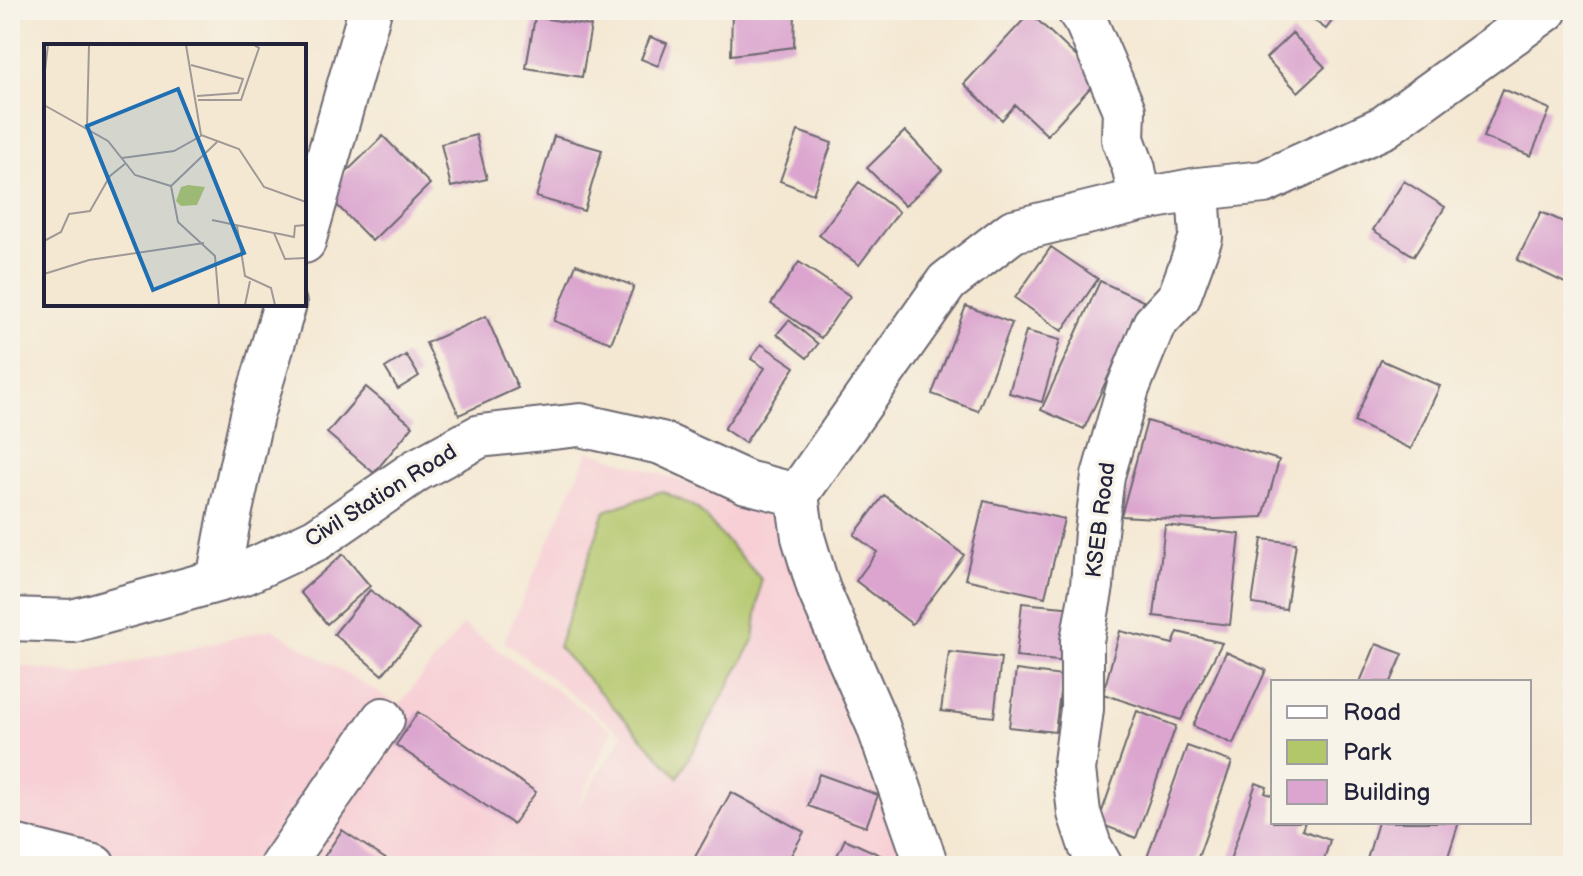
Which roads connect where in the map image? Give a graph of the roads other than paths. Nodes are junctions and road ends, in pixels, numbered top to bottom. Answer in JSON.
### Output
{"nodes":[{"id":1,"x":370,"y":10,"type":"edge"},
{"id":2,"x":1078,"y":10,"type":"edge"},
{"id":3,"x":1546,"y":10,"type":"edge"},
{"id":4,"x":1198,"y":189,"type":"junction"},
{"id":5,"x":1140,"y":200,"type":"junction"},
{"id":6,"x":306,"y":235,"type":"edge"},
{"id":7,"x":284,"y":306,"type":"edge"},
{"id":8,"x":797,"y":495,"type":"junction"},
{"id":9,"x":218,"y":580,"type":"junction"},
{"id":10,"x":10,"y":619,"type":"edge"},
{"id":11,"x":383,"y":719,"type":"dead end"},
{"id":12,"x":10,"y":845,"type":"edge"},
{"id":13,"x":94,"y":866,"type":"edge"},
{"id":14,"x":281,"y":866,"type":"edge"},
{"id":15,"x":927,"y":866,"type":"edge"},
{"id":16,"x":1101,"y":866,"type":"edge"}],
"edges":[{"from":1,"to":6,"type":"street"},
{"from":2,"to":5,"type":"street"},
{"from":3,"to":4,"type":"street"},
{"from":4,"to":5,"type":"street"},
{"from":4,"to":16,"type":"street","name":"KSEB Road"},
{"from":5,"to":8,"type":"street"},
{"from":7,"to":9,"type":"street"},
{"from":8,"to":9,"type":"street","name":"Civil Station Road"},
{"from":8,"to":15,"type":"street"},
{"from":9,"to":10,"type":"street","name":"Civil Station Road"},
{"from":11,"to":14,"type":"street"},
{"from":12,"to":13,"type":"street"}]}
